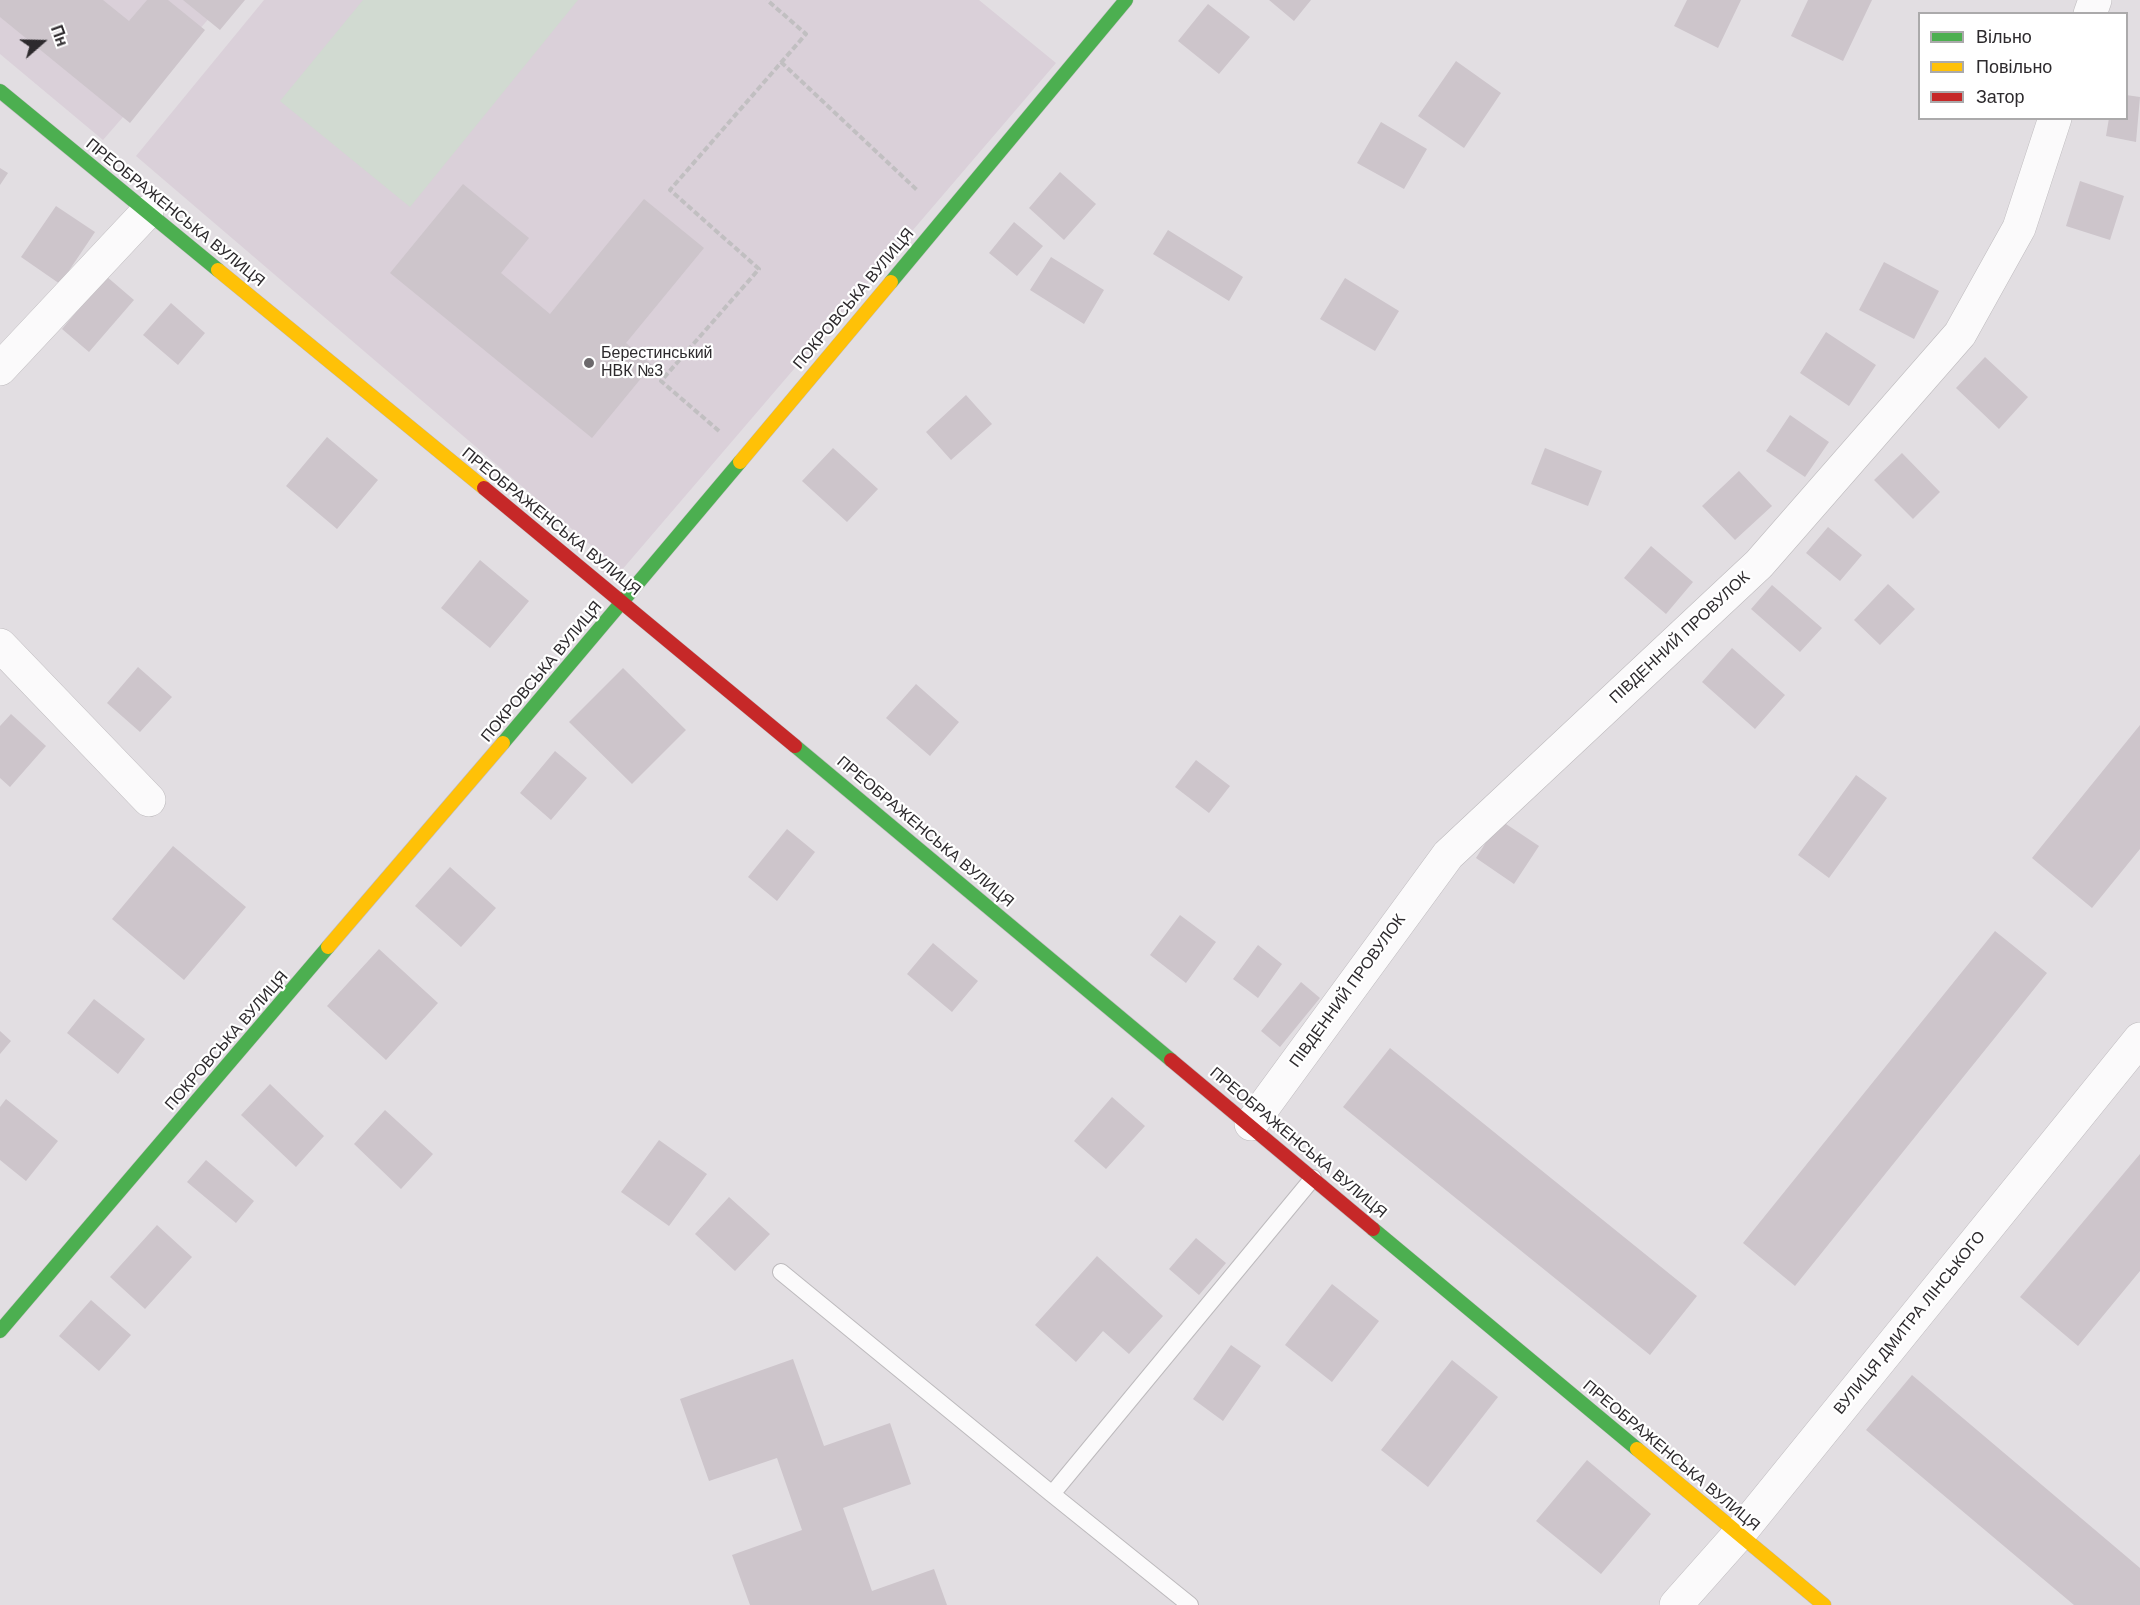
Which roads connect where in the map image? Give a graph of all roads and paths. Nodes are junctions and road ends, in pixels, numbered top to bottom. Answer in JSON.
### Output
{"nodes":[{"id":1,"x":767,"y":0,"type":"edge"},
{"id":2,"x":1126,"y":0,"type":"edge"},
{"id":3,"x":781,"y":62,"type":"junction"},
{"id":4,"x":0,"y":91,"type":"edge"},
{"id":5,"x":2054,"y":120,"type":"edge"},
{"id":6,"x":147,"y":212,"type":"junction"},
{"id":7,"x":945,"y":216,"type":"junction"},
{"id":8,"x":0,"y":369,"type":"edge"},
{"id":9,"x":746,"y":455,"type":"junction"},
{"id":10,"x":624,"y":602,"type":"junction"},
{"id":11,"x":0,"y":645,"type":"edge"},
{"id":12,"x":149,"y":800,"type":"dead end"},
{"id":13,"x":2140,"y":1039,"type":"edge"},
{"id":14,"x":1251,"y":1124,"type":"junction"},
{"id":15,"x":1313,"y":1178,"type":"junction"},
{"id":16,"x":781,"y":1272,"type":"dead end"},
{"id":17,"x":0,"y":1331,"type":"edge"},
{"id":18,"x":1052,"y":1494,"type":"junction"},
{"id":19,"x":1739,"y":1534,"type":"junction"},
{"id":20,"x":1190,"y":1605,"type":"edge"},
{"id":21,"x":1676,"y":1605,"type":"edge"},
{"id":22,"x":1824,"y":1605,"type":"edge"}],
"edges":[{"from":1,"to":3,"type":"path"},
{"from":2,"to":7,"type":"street","name":"ПОКРОВСЬКА ВУЛИЦЯ"},
{"from":3,"to":7,"type":"path"},
{"from":3,"to":9,"type":"path"},
{"from":4,"to":6,"type":"street","name":"ПРЕОБРАЖЕНСЬКА ВУЛИЦЯ"},
{"from":5,"to":14,"type":"street","name":"ПІВДЕННИЙ ПРОВУЛОК"},
{"from":6,"to":8,"type":"street"},
{"from":6,"to":10,"type":"street","name":"ПРЕОБРАЖЕНСЬКА ВУЛИЦЯ"},
{"from":7,"to":9,"type":"street","name":"ПОКРОВСЬКА ВУЛИЦЯ"},
{"from":9,"to":10,"type":"street","name":"ПОКРОВСЬКА ВУЛИЦЯ"},
{"from":10,"to":14,"type":"street","name":"ПРЕОБРАЖЕНСЬКА ВУЛИЦЯ"},
{"from":10,"to":17,"type":"street","name":"ПОКРОВСЬКА ВУЛИЦЯ"},
{"from":11,"to":12,"type":"street"},
{"from":13,"to":19,"type":"street","name":"ВУЛИЦЯ ДМИТРА ЛІНСЬКОГО"},
{"from":14,"to":15,"type":"street","name":"ПРЕОБРАЖЕНСЬКА ВУЛИЦЯ"},
{"from":15,"to":18,"type":"lane"},
{"from":15,"to":19,"type":"street","name":"ПРЕОБРАЖЕНСЬКА ВУЛИЦЯ"},
{"from":16,"to":18,"type":"lane"},
{"from":18,"to":20,"type":"lane"},
{"from":19,"to":21,"type":"street","name":"ВУЛИЦЯ ДМИТРА ЛІНСЬКОГО"},
{"from":19,"to":22,"type":"street","name":"ПРЕОБРАЖЕНСЬКА ВУЛИЦЯ"}]}
